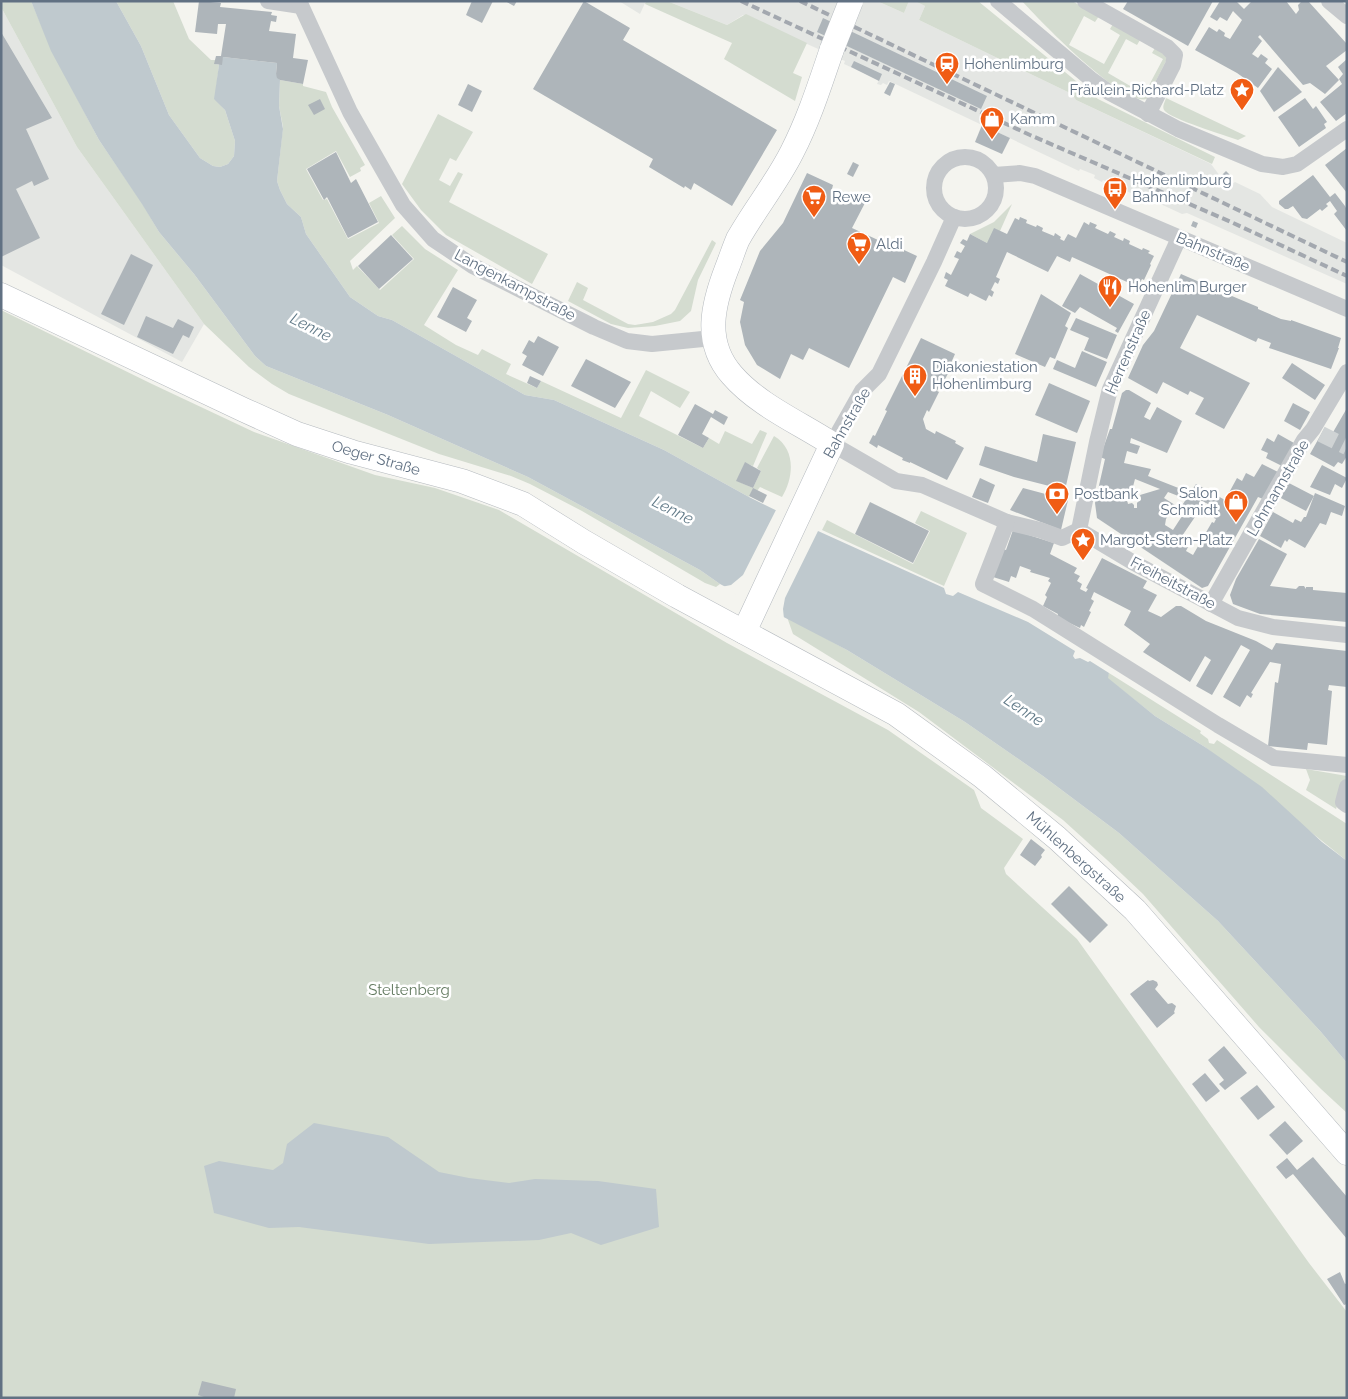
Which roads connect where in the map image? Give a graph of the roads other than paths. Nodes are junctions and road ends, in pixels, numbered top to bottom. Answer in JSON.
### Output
{"nodes":[{"id":1,"x":268,"y":1,"type":"edge"},
{"id":2,"x":851,"y":1,"type":"edge"},
{"id":3,"x":998,"y":1,"type":"edge"},
{"id":4,"x":1329,"y":1,"type":"edge"},
{"id":5,"x":300,"y":4,"type":"edge"},
{"id":6,"x":1090,"y":4,"type":"edge"},
{"id":7,"x":1347,"y":16,"type":"edge"},
{"id":8,"x":1148,"y":114,"type":"junction"},
{"id":9,"x":1347,"y":129,"type":"edge"},
{"id":10,"x":994,"y":175,"type":"junction"},
{"id":11,"x":954,"y":217,"type":"junction"},
{"id":12,"x":1179,"y":238,"type":"junction"},
{"id":13,"x":1,"y":295,"type":"edge"},
{"id":14,"x":1347,"y":309,"type":"edge"},
{"id":15,"x":714,"y":338,"type":"junction"},
{"id":16,"x":1347,"y":372,"type":"edge"},
{"id":17,"x":832,"y":444,"type":"junction"},
{"id":18,"x":1007,"y":522,"type":"junction"},
{"id":19,"x":1080,"y":530,"type":"junction"},
{"id":20,"x":1211,"y":604,"type":"junction"},
{"id":21,"x":748,"y":625,"type":"junction"},
{"id":22,"x":1347,"y":635,"type":"edge"},
{"id":23,"x":1347,"y":765,"type":"edge"},
{"id":24,"x":1347,"y":787,"type":"edge"},
{"id":25,"x":1347,"y":805,"type":"edge"},
{"id":26,"x":1347,"y":1153,"type":"edge"}],
"edges":[{"from":1,"to":5,"type":"street","name":"Langenkampstraße"},
{"from":2,"to":15,"type":"street","bridge":true},
{"from":3,"to":8,"type":"street"},
{"from":4,"to":7,"type":"street"},
{"from":5,"to":15,"type":"street","name":"Langenkampstraße"},
{"from":6,"to":8,"type":"street"},
{"from":8,"to":9,"type":"street"},
{"from":10,"to":11,"type":"street"},
{"from":10,"to":11,"type":"street"},
{"from":10,"to":12,"type":"street","name":"Bahnstraße"},
{"from":11,"to":17,"type":"street","name":"Bahnstraße"},
{"from":12,"to":14,"type":"street","name":"Bahnstraße"},
{"from":12,"to":19,"type":"street","name":"Herrenstraße"},
{"from":13,"to":21,"type":"street","name":"Oeger Straße"},
{"from":15,"to":17,"type":"street"},
{"from":16,"to":20,"type":"street","name":"Lohmannstraße"},
{"from":17,"to":18,"type":"street"},
{"from":17,"to":21,"type":"street","name":"Bahnstraße"},
{"from":18,"to":19,"type":"street"},
{"from":18,"to":23,"type":"street"},
{"from":19,"to":20,"type":"street","name":"Freiheitstraße"},
{"from":20,"to":22,"type":"street","name":"Freiheitstraße"},
{"from":21,"to":26,"type":"street","name":"Mühlenbergstraße"},
{"from":24,"to":25,"type":"street"}]}
